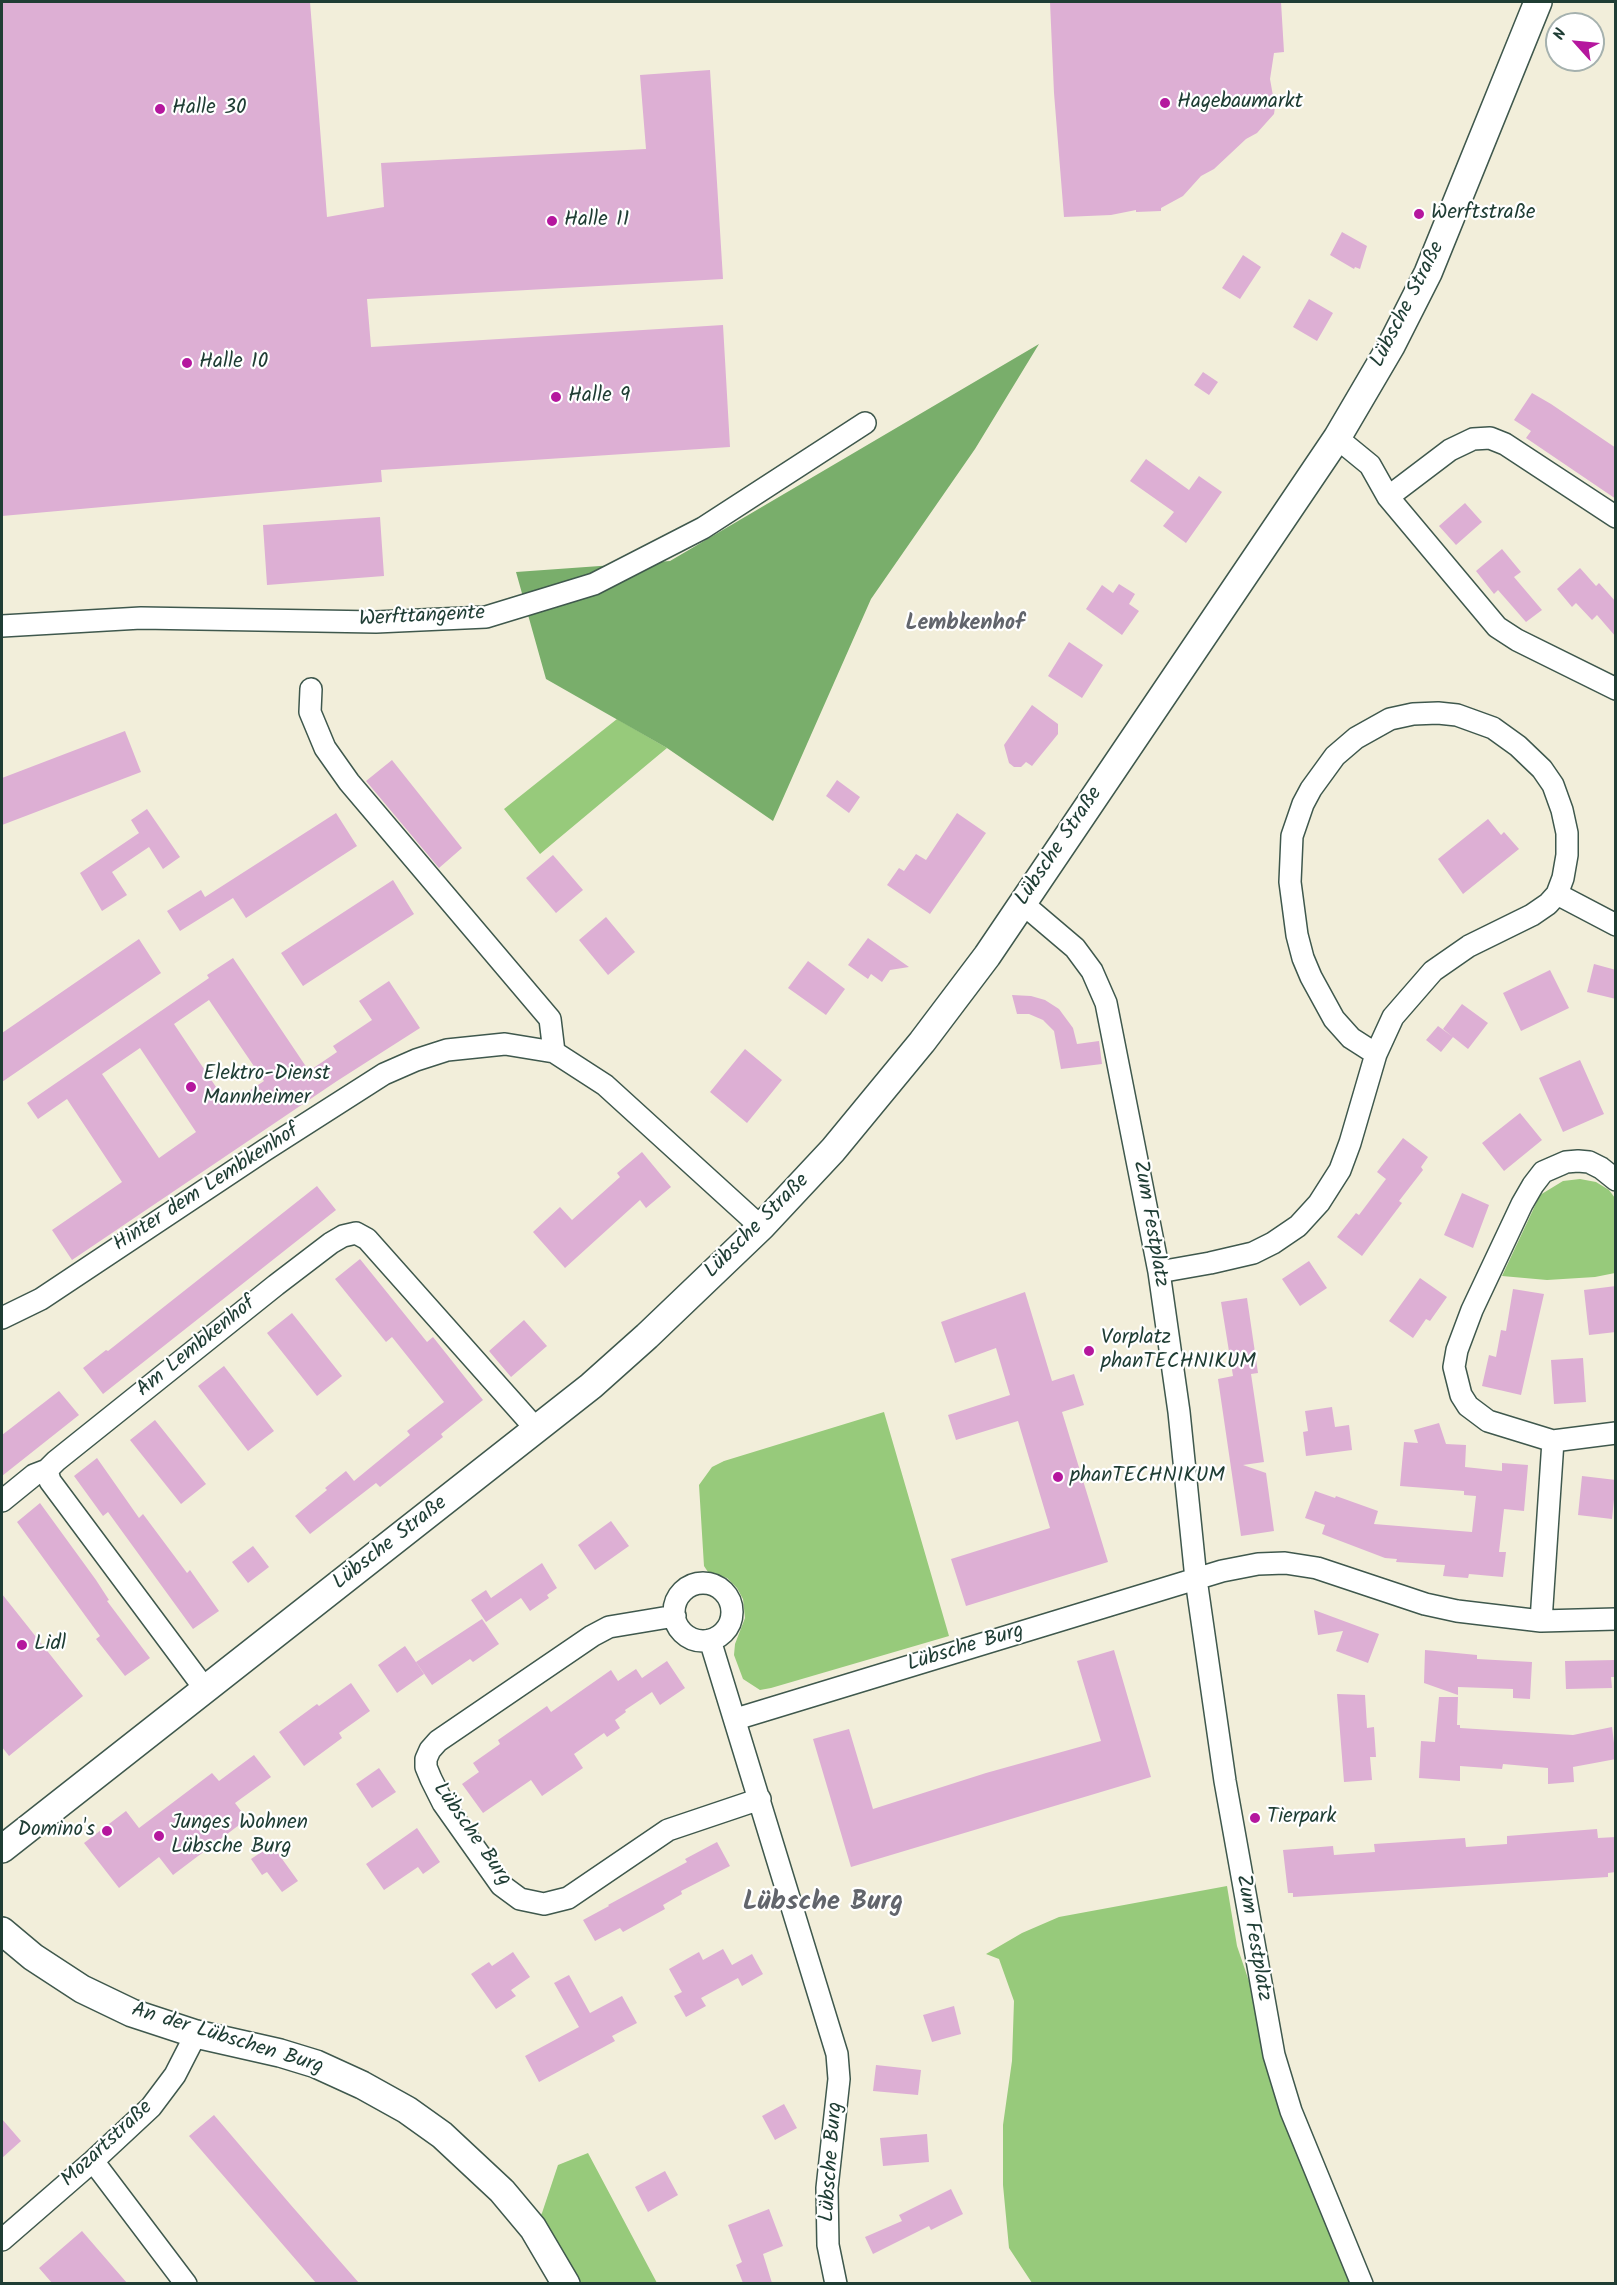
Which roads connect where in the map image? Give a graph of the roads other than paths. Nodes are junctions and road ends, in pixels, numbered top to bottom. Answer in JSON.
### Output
{"nodes":[{"id":1,"x":1538,"y":2,"type":"edge"},
{"id":2,"x":865,"y":423,"type":"dead end"},
{"id":3,"x":1337,"y":438,"type":"junction"},
{"id":4,"x":1388,"y":497,"type":"junction"},
{"id":5,"x":1616,"y":517,"type":"edge"},
{"id":6,"x":2,"y":626,"type":"edge"},
{"id":7,"x":310,"y":689,"type":"dead end"},
{"id":8,"x":1616,"y":689,"type":"edge"},
{"id":9,"x":1557,"y":894,"type":"junction"},
{"id":10,"x":1022,"y":903,"type":"junction"},
{"id":11,"x":1616,"y":925,"type":"edge"},
{"id":12,"x":554,"y":1052,"type":"junction"},
{"id":13,"x":1376,"y":1054,"type":"junction"},
{"id":14,"x":1616,"y":1180,"type":"edge"},
{"id":15,"x":761,"y":1227,"type":"junction"},
{"id":16,"x":1159,"y":1272,"type":"junction"},
{"id":17,"x":2,"y":1318,"type":"edge"},
{"id":18,"x":537,"y":1430,"type":"junction"},
{"id":19,"x":1616,"y":1433,"type":"edge"},
{"id":20,"x":1553,"y":1441,"type":"junction"},
{"id":21,"x":47,"y":1470,"type":"junction"},
{"id":22,"x":2,"y":1501,"type":"edge"},
{"id":23,"x":1196,"y":1579,"type":"junction"},
{"id":24,"x":675,"y":1616,"type":"junction"},
{"id":25,"x":1616,"y":1619,"type":"edge"},
{"id":26,"x":1541,"y":1621,"type":"junction"},
{"id":27,"x":710,"y":1641,"type":"junction"},
{"id":28,"x":206,"y":1689,"type":"junction"},
{"id":29,"x":736,"y":1719,"type":"junction"},
{"id":30,"x":760,"y":1799,"type":"junction"},
{"id":31,"x":2,"y":1849,"type":"edge"},
{"id":32,"x":2,"y":1931,"type":"edge"},
{"id":33,"x":196,"y":2034,"type":"junction"},
{"id":34,"x":93,"y":2161,"type":"junction"},
{"id":35,"x":2,"y":2240,"type":"edge"},
{"id":36,"x":186,"y":2283,"type":"edge"},
{"id":37,"x":566,"y":2283,"type":"edge"},
{"id":38,"x":837,"y":2283,"type":"edge"},
{"id":39,"x":1362,"y":2283,"type":"edge"}],
"edges":[{"from":1,"to":3,"type":"street","name":"Lübsche Straße"},
{"from":2,"to":6,"type":"street","name":"Werfttangente"},
{"from":3,"to":4,"type":"street"},
{"from":3,"to":10,"type":"street","name":"Lübsche Straße"},
{"from":4,"to":5,"type":"street"},
{"from":4,"to":8,"type":"street"},
{"from":7,"to":12,"type":"street"},
{"from":9,"to":11,"type":"street"},
{"from":9,"to":13,"type":"street"},
{"from":9,"to":13,"type":"street"},
{"from":10,"to":15,"type":"street","name":"Lübsche Straße"},
{"from":10,"to":16,"type":"street","name":"Zum Festplatz"},
{"from":12,"to":15,"type":"street","name":"Hinter dem Lembkenhof"},
{"from":12,"to":17,"type":"street","name":"Hinter dem Lembkenhof"},
{"from":13,"to":16,"type":"street"},
{"from":14,"to":20,"type":"street"},
{"from":15,"to":18,"type":"street","name":"Lübsche Straße"},
{"from":16,"to":23,"type":"street","name":"Zum Festplatz"},
{"from":18,"to":21,"type":"street","name":"Am Lembkenhof"},
{"from":18,"to":28,"type":"street","name":"Lübsche Straße"},
{"from":19,"to":20,"type":"street"},
{"from":20,"to":26,"type":"street"},
{"from":21,"to":22,"type":"street"},
{"from":21,"to":28,"type":"street"},
{"from":23,"to":26,"type":"street"},
{"from":23,"to":29,"type":"street","name":"Lübsche Burg"},
{"from":23,"to":39,"type":"street","name":"Zum Festplatz"},
{"from":24,"to":27,"type":"street"},
{"from":24,"to":27,"type":"street"},
{"from":24,"to":30,"type":"street","name":"Lübsche Burg"},
{"from":25,"to":26,"type":"street"},
{"from":27,"to":29,"type":"street","name":"Lübsche Burg"},
{"from":28,"to":31,"type":"street","name":"Lübsche Straße"},
{"from":29,"to":30,"type":"street","name":"Lübsche Burg"},
{"from":30,"to":38,"type":"street","name":"Lübsche Burg"},
{"from":32,"to":33,"type":"street","name":"An der Lübschen Burg"},
{"from":33,"to":34,"type":"street","name":"Mozartstraße"},
{"from":33,"to":37,"type":"street","name":"An der Lübschen Burg"},
{"from":34,"to":35,"type":"street","name":"Mozartstraße"},
{"from":34,"to":36,"type":"street"}]}
